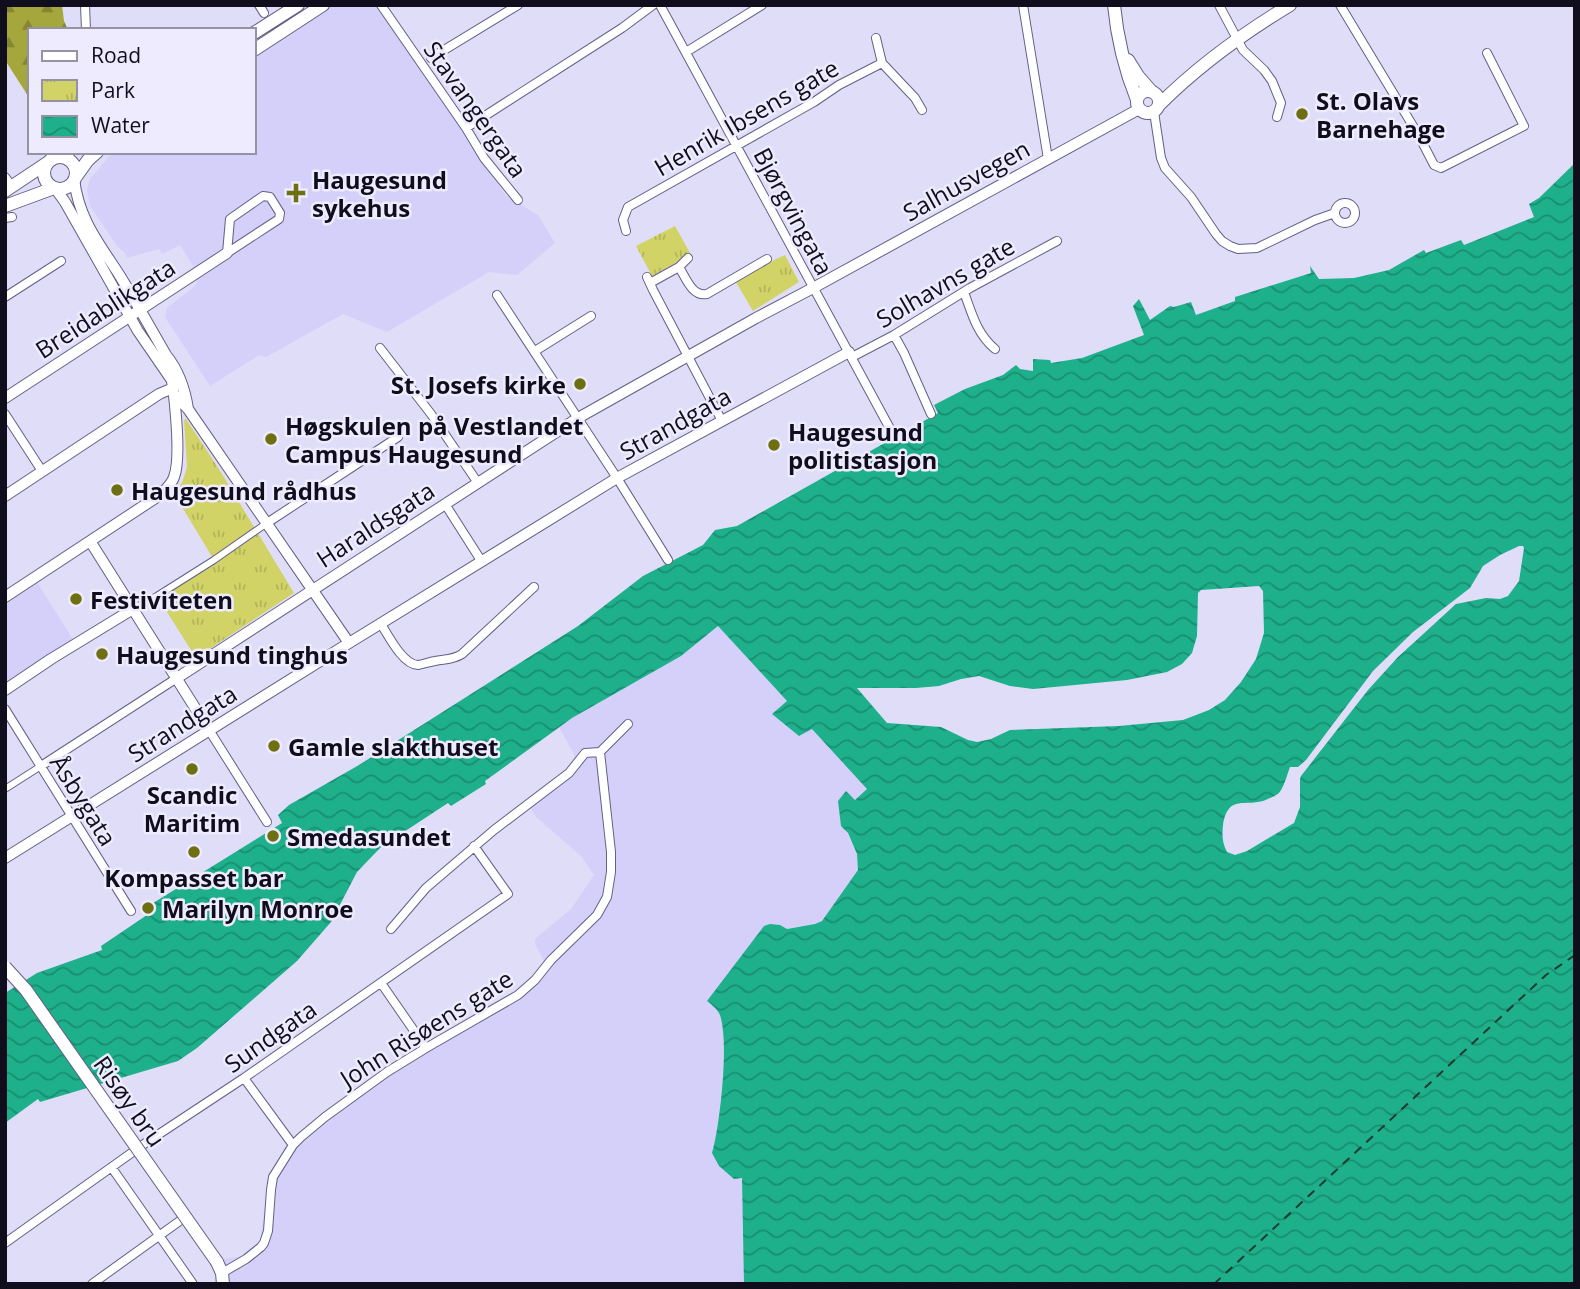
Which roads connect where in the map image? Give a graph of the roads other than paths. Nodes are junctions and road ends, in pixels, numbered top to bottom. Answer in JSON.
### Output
{"nodes":[{"id":1,"x":85,"y":5,"type":"edge"},
{"id":2,"x":298,"y":5,"type":"edge"},
{"id":3,"x":323,"y":5,"type":"edge"},
{"id":4,"x":381,"y":5,"type":"edge"},
{"id":5,"x":518,"y":5,"type":"edge"},
{"id":6,"x":653,"y":5,"type":"edge"},
{"id":7,"x":660,"y":5,"type":"edge"},
{"id":8,"x":762,"y":5,"type":"edge"},
{"id":9,"x":1023,"y":5,"type":"edge"},
{"id":10,"x":1114,"y":5,"type":"edge"},
{"id":11,"x":1219,"y":5,"type":"edge"},
{"id":12,"x":1290,"y":5,"type":"edge"},
{"id":13,"x":1340,"y":5,"type":"edge"},
{"id":14,"x":86,"y":28,"type":"edge"},
{"id":15,"x":256,"y":32,"type":"edge"},
{"id":16,"x":876,"y":38,"type":"dead end"},
{"id":17,"x":1237,"y":39,"type":"junction"},
{"id":18,"x":256,"y":49,"type":"edge"},
{"id":19,"x":1123,"y":51,"type":"junction"},
{"id":20,"x":686,"y":52,"type":"junction"},
{"id":21,"x":1487,"y":53,"type":"dead end"},
{"id":22,"x":431,"y":58,"type":"dead end"},
{"id":23,"x":882,"y":64,"type":"junction"},
{"id":24,"x":1154,"y":100,"type":"junction"},
{"id":25,"x":1138,"y":104,"type":"junction"},
{"id":26,"x":922,"y":110,"type":"dead end"},
{"id":27,"x":1277,"y":117,"type":"dead end"},
{"id":28,"x":466,"y":128,"type":"junction"},
{"id":29,"x":736,"y":145,"type":"junction"},
{"id":30,"x":95,"y":154,"type":"edge"},
{"id":31,"x":56,"y":157,"type":"edge"},
{"id":32,"x":1048,"y":159,"type":"junction"},
{"id":33,"x":75,"y":179,"type":"junction"},
{"id":34,"x":6,"y":183,"type":"edge"},
{"id":35,"x":55,"y":188,"type":"junction"},
{"id":36,"x":518,"y":200,"type":"dead end"},
{"id":37,"x":1335,"y":213,"type":"dead end"},
{"id":38,"x":7,"y":214,"type":"edge"},
{"id":39,"x":626,"y":231,"type":"dead end"},
{"id":40,"x":1057,"y":240,"type":"dead end"},
{"id":41,"x":227,"y":253,"type":"junction"},
{"id":42,"x":688,"y":258,"type":"dead end"},
{"id":43,"x":767,"y":259,"type":"dead end"},
{"id":44,"x":61,"y":261,"type":"dead end"},
{"id":45,"x":679,"y":267,"type":"junction"},
{"id":46,"x":813,"y":288,"type":"junction"},
{"id":47,"x":964,"y":292,"type":"junction"},
{"id":48,"x":498,"y":295,"type":"dead end"},
{"id":49,"x":5,"y":297,"type":"edge"},
{"id":50,"x":135,"y":313,"type":"junction"},
{"id":51,"x":592,"y":316,"type":"dead end"},
{"id":52,"x":894,"y":335,"type":"junction"},
{"id":53,"x":380,"y":348,"type":"dead end"},
{"id":54,"x":995,"y":349,"type":"dead end"},
{"id":55,"x":535,"y":351,"type":"junction"},
{"id":56,"x":166,"y":355,"type":"junction"},
{"id":57,"x":850,"y":355,"type":"junction"},
{"id":58,"x":688,"y":356,"type":"junction"},
{"id":59,"x":173,"y":387,"type":"junction"},
{"id":60,"x":5,"y":398,"type":"edge"},
{"id":61,"x":188,"y":409,"type":"junction"},
{"id":62,"x":5,"y":414,"type":"edge"},
{"id":63,"x":931,"y":414,"type":"dead end"},
{"id":64,"x":578,"y":418,"type":"junction"},
{"id":65,"x":722,"y":421,"type":"junction"},
{"id":66,"x":894,"y":436,"type":"dead end"},
{"id":67,"x":398,"y":438,"type":"dead end"},
{"id":68,"x":42,"y":471,"type":"junction"},
{"id":69,"x":617,"y":478,"type":"junction"},
{"id":70,"x":478,"y":483,"type":"junction"},
{"id":71,"x":5,"y":496,"type":"edge"},
{"id":72,"x":445,"y":504,"type":"junction"},
{"id":73,"x":267,"y":523,"type":"junction"},
{"id":74,"x":90,"y":541,"type":"junction"},
{"id":75,"x":668,"y":560,"type":"dead end"},
{"id":76,"x":482,"y":562,"type":"junction"},
{"id":77,"x":534,"y":587,"type":"dead end"},
{"id":78,"x":312,"y":589,"type":"junction"},
{"id":79,"x":5,"y":597,"type":"edge"},
{"id":80,"x":133,"y":609,"type":"junction"},
{"id":81,"x":381,"y":624,"type":"junction"},
{"id":82,"x":349,"y":643,"type":"junction"},
{"id":83,"x":177,"y":678,"type":"junction"},
{"id":84,"x":5,"y":690,"type":"edge"},
{"id":85,"x":5,"y":709,"type":"edge"},
{"id":86,"x":628,"y":723,"type":"dead end"},
{"id":87,"x":209,"y":730,"type":"junction"},
{"id":88,"x":600,"y":752,"type":"junction"},
{"id":89,"x":41,"y":766,"type":"junction"},
{"id":90,"x":5,"y":789,"type":"edge"},
{"id":91,"x":72,"y":816,"type":"junction"},
{"id":92,"x":267,"y":821,"type":"dead end"},
{"id":93,"x":474,"y":846,"type":"junction"},
{"id":94,"x":5,"y":858,"type":"edge"},
{"id":95,"x":131,"y":911,"type":"dead end"},
{"id":96,"x":391,"y":929,"type":"dead end"},
{"id":97,"x":5,"y":967,"type":"edge"},
{"id":98,"x":381,"y":983,"type":"junction"},
{"id":99,"x":426,"y":1048,"type":"junction"},
{"id":100,"x":244,"y":1078,"type":"junction"},
{"id":101,"x":293,"y":1145,"type":"junction"},
{"id":102,"x":112,"y":1168,"type":"junction"},
{"id":103,"x":181,"y":1220,"type":"dead end"},
{"id":104,"x":160,"y":1236,"type":"junction"},
{"id":105,"x":5,"y":1243,"type":"edge"},
{"id":106,"x":221,"y":1273,"type":"edge"},
{"id":107,"x":92,"y":1284,"type":"edge"},
{"id":108,"x":193,"y":1284,"type":"edge"}],
"edges":[{"from":1,"to":14,"type":"street"},
{"from":2,"to":15,"type":"main road"},
{"from":3,"to":18,"type":"main road"},
{"from":4,"to":28,"type":"street","name":"Stavangergata"},
{"from":5,"to":22,"type":"street"},
{"from":6,"to":28,"type":"street"},
{"from":7,"to":20,"type":"street","name":"Bjørgvingata"},
{"from":8,"to":20,"type":"street"},
{"from":9,"to":32,"type":"street"},
{"from":10,"to":19,"type":"main road"},
{"from":11,"to":17,"type":"street"},
{"from":12,"to":17,"type":"main road"},
{"from":13,"to":21,"type":"street"},
{"from":16,"to":23,"type":"street"},
{"from":17,"to":24,"type":"main road"},
{"from":17,"to":27,"type":"street"},
{"from":19,"to":24,"type":"main road"},
{"from":19,"to":25,"type":"main road"},
{"from":20,"to":29,"type":"street","name":"Bjørgvingata"},
{"from":23,"to":26,"type":"street"},
{"from":23,"to":29,"type":"street","name":"Henrik Ibsens gate"},
{"from":24,"to":25,"type":"main road"},
{"from":24,"to":25,"type":"main road"},
{"from":24,"to":37,"type":"street"},
{"from":25,"to":32,"type":"street","name":"Salhusvegen"},
{"from":28,"to":36,"type":"street","name":"Stavangergata"},
{"from":29,"to":39,"type":"street","name":"Henrik Ibsens gate"},
{"from":29,"to":46,"type":"street","name":"Bjørgvingata"},
{"from":30,"to":33,"type":"main road"},
{"from":31,"to":33,"type":"main road"},
{"from":31,"to":34,"type":"main road"},
{"from":31,"to":35,"type":"main road"},
{"from":32,"to":46,"type":"street","name":"Salhusvegen"},
{"from":33,"to":35,"type":"main road"},
{"from":33,"to":50,"type":"street"},
{"from":35,"to":38,"type":"main road"},
{"from":35,"to":50,"type":"street"},
{"from":40,"to":47,"type":"street","name":"Solhavns gate"},
{"from":41,"to":41,"type":"street","name":"Breidablikgata"},
{"from":41,"to":50,"type":"street","name":"Breidablikgata"},
{"from":42,"to":45,"type":"street"},
{"from":43,"to":45,"type":"street"},
{"from":44,"to":49,"type":"street"},
{"from":45,"to":58,"type":"street"},
{"from":46,"to":57,"type":"street","name":"Bjørgvingata"},
{"from":46,"to":58,"type":"street","name":"Haraldsgata"},
{"from":47,"to":52,"type":"street","name":"Solhavns gate"},
{"from":47,"to":54,"type":"street"},
{"from":48,"to":55,"type":"street"},
{"from":50,"to":56,"type":"street"},
{"from":50,"to":59,"type":"street"},
{"from":50,"to":60,"type":"street","name":"Breidablikgata"},
{"from":51,"to":55,"type":"street"},
{"from":52,"to":57,"type":"street","name":"Solhavns gate"},
{"from":52,"to":63,"type":"street"},
{"from":53,"to":70,"type":"street"},
{"from":55,"to":64,"type":"street"},
{"from":56,"to":59,"type":"street"},
{"from":56,"to":61,"type":"street"},
{"from":57,"to":65,"type":"street","name":"Strandgata"},
{"from":57,"to":66,"type":"street","name":"Bjørgvingata"},
{"from":58,"to":64,"type":"street","name":"Haraldsgata"},
{"from":58,"to":65,"type":"street"},
{"from":59,"to":61,"type":"street"},
{"from":59,"to":68,"type":"street"},
{"from":59,"to":74,"type":"street"},
{"from":61,"to":73,"type":"street"},
{"from":62,"to":68,"type":"street"},
{"from":64,"to":69,"type":"street"},
{"from":64,"to":70,"type":"street","name":"Haraldsgata"},
{"from":65,"to":69,"type":"street","name":"Strandgata"},
{"from":67,"to":73,"type":"street"},
{"from":68,"to":71,"type":"street"},
{"from":69,"to":75,"type":"street"},
{"from":69,"to":76,"type":"street","name":"Strandgata"},
{"from":70,"to":72,"type":"street","name":"Haraldsgata"},
{"from":72,"to":76,"type":"street"},
{"from":72,"to":78,"type":"street","name":"Haraldsgata"},
{"from":73,"to":78,"type":"street"},
{"from":73,"to":80,"type":"street"},
{"from":74,"to":79,"type":"street"},
{"from":74,"to":80,"type":"street"},
{"from":76,"to":81,"type":"street","name":"Strandgata"},
{"from":77,"to":81,"type":"street"},
{"from":78,"to":82,"type":"street"},
{"from":78,"to":83,"type":"street","name":"Haraldsgata"},
{"from":80,"to":83,"type":"street"},
{"from":80,"to":84,"type":"street"},
{"from":81,"to":82,"type":"street","name":"Strandgata"},
{"from":82,"to":87,"type":"street","name":"Strandgata"},
{"from":83,"to":87,"type":"street"},
{"from":83,"to":89,"type":"street","name":"Haraldsgata"},
{"from":85,"to":89,"type":"street","name":"Åsbygata"},
{"from":86,"to":88,"type":"street"},
{"from":87,"to":91,"type":"street","name":"Strandgata"},
{"from":87,"to":92,"type":"street"},
{"from":88,"to":93,"type":"street"},
{"from":88,"to":99,"type":"street","name":"John Risøens gate"},
{"from":89,"to":90,"type":"street","name":"Haraldsgata"},
{"from":89,"to":91,"type":"street","name":"Åsbygata"},
{"from":91,"to":94,"type":"street","name":"Strandgata"},
{"from":91,"to":95,"type":"street","name":"Åsbygata"},
{"from":93,"to":96,"type":"street"},
{"from":93,"to":98,"type":"street","name":"Sundgata"},
{"from":97,"to":106,"type":"main road","name":"Risøy bru","bridge":true},
{"from":98,"to":99,"type":"street"},
{"from":98,"to":100,"type":"street","name":"Sundgata"},
{"from":99,"to":101,"type":"street","name":"John Risøens gate"},
{"from":100,"to":101,"type":"street"},
{"from":100,"to":102,"type":"street","name":"Sundgata"},
{"from":101,"to":106,"type":"street","name":"John Risøens gate"},
{"from":102,"to":104,"type":"street"},
{"from":102,"to":105,"type":"street","name":"Sundgata"},
{"from":103,"to":104,"type":"street"},
{"from":104,"to":107,"type":"street"},
{"from":104,"to":108,"type":"street"}]}
